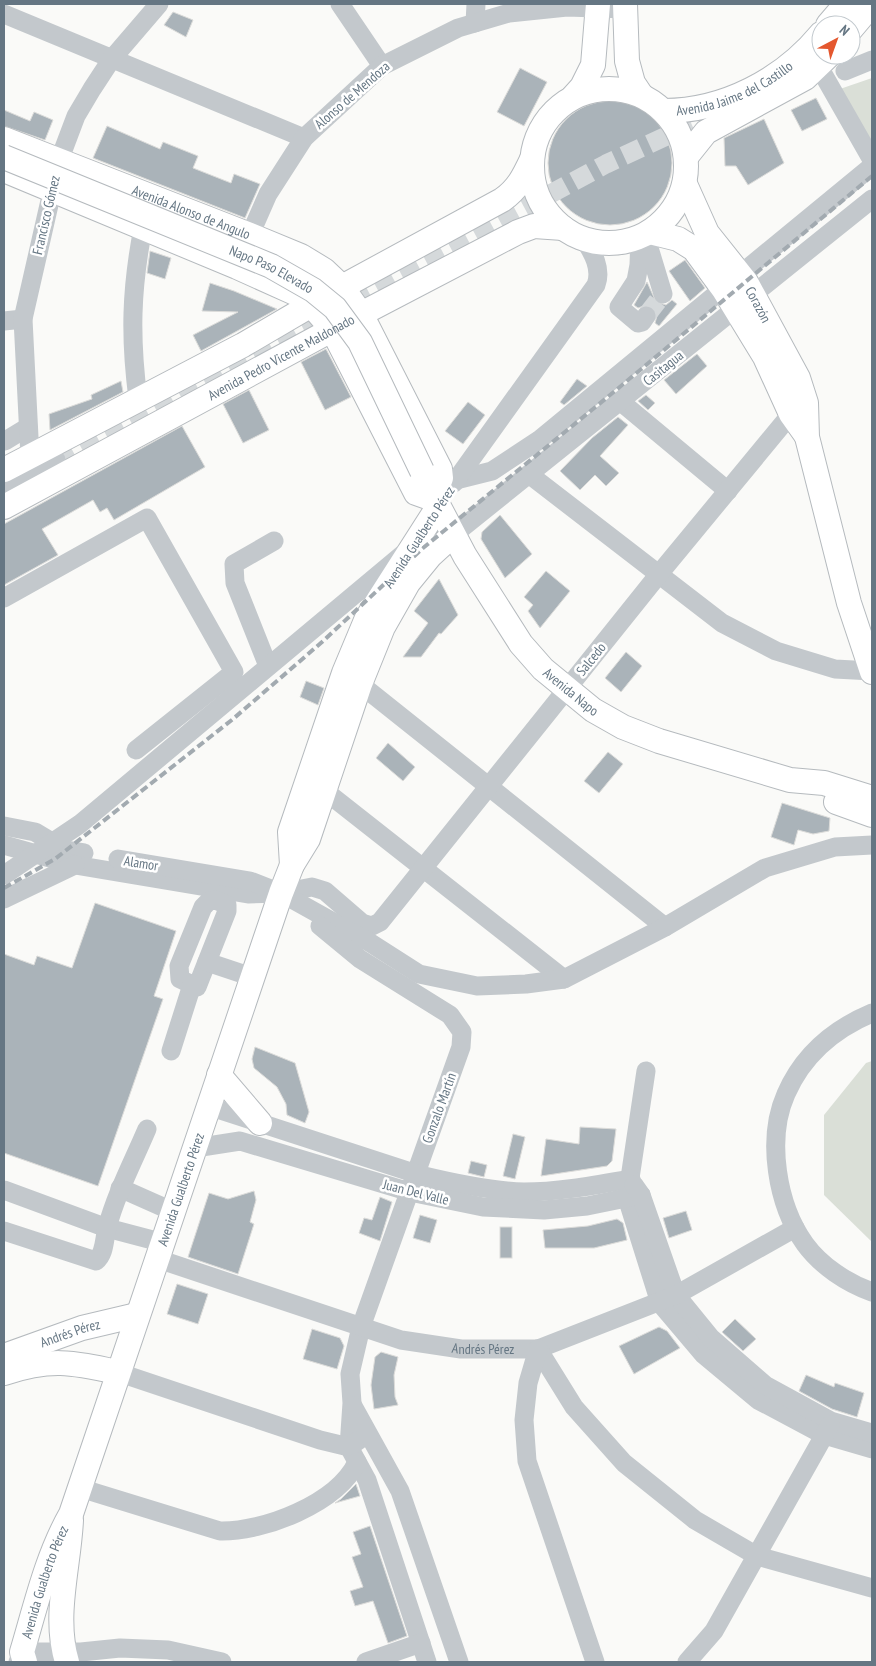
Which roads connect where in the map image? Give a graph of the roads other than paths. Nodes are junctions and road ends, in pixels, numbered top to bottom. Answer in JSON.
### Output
{"nodes":[{"id":1,"x":159,"y":4,"type":"edge"},
{"id":2,"x":340,"y":4,"type":"edge"},
{"id":3,"x":476,"y":4,"type":"edge"},
{"id":4,"x":846,"y":4,"type":"edge"},
{"id":5,"x":872,"y":4,"type":"edge"},
{"id":6,"x":597,"y":5,"type":"edge"},
{"id":7,"x":626,"y":6,"type":"edge"},
{"id":8,"x":4,"y":14,"type":"edge"},
{"id":9,"x":837,"y":15,"type":"edge"},
{"id":10,"x":861,"y":17,"type":"edge"},
{"id":11,"x":475,"y":23,"type":"junction"},
{"id":12,"x":811,"y":44,"type":"edge"},
{"id":13,"x":111,"y":60,"type":"junction"},
{"id":14,"x":829,"y":65,"type":"edge"},
{"id":15,"x":831,"y":65,"type":"edge"},
{"id":16,"x":382,"y":66,"type":"junction"},
{"id":17,"x":641,"y":95,"type":"junction"},
{"id":18,"x":573,"y":97,"type":"junction"},
{"id":19,"x":664,"y":111,"type":"junction"},
{"id":20,"x":304,"y":138,"type":"junction"},
{"id":21,"x":4,"y":139,"type":"edge"},
{"id":22,"x":4,"y":157,"type":"edge"},
{"id":23,"x":686,"y":157,"type":"junction"},
{"id":24,"x":532,"y":159,"type":"junction"},
{"id":25,"x":872,"y":160,"type":"edge"},
{"id":26,"x":59,"y":161,"type":"junction"},
{"id":27,"x":872,"y":166,"type":"edge"},
{"id":28,"x":4,"y":170,"type":"edge"},
{"id":29,"x":685,"y":184,"type":"junction"},
{"id":30,"x":51,"y":190,"type":"junction"},
{"id":31,"x":872,"y":199,"type":"edge"},
{"id":32,"x":143,"y":228,"type":"junction"},
{"id":33,"x":563,"y":228,"type":"junction"},
{"id":34,"x":645,"y":234,"type":"junction"},
{"id":35,"x":250,"y":235,"type":"junction"},
{"id":36,"x":584,"y":239,"type":"junction"},
{"id":37,"x":342,"y":287,"type":"junction"},
{"id":38,"x":738,"y":292,"type":"junction"},
{"id":39,"x":663,"y":294,"type":"dead end"},
{"id":40,"x":312,"y":306,"type":"junction"},
{"id":41,"x":361,"y":314,"type":"junction"},
{"id":42,"x":646,"y":316,"type":"dead end"},
{"id":43,"x":23,"y":319,"type":"junction"},
{"id":44,"x":4,"y":320,"type":"edge"},
{"id":45,"x":332,"y":329,"type":"junction"},
{"id":46,"x":138,"y":399,"type":"junction"},
{"id":47,"x":621,"y":402,"type":"junction"},
{"id":48,"x":791,"y":414,"type":"junction"},
{"id":49,"x":28,"y":427,"type":"junction"},
{"id":50,"x":807,"y":437,"type":"junction"},
{"id":51,"x":5,"y":441,"type":"dead end"},
{"id":52,"x":30,"y":457,"type":"junction"},
{"id":53,"x":56,"y":460,"type":"tunnel mouth"},
{"id":54,"x":4,"y":470,"type":"edge"},
{"id":55,"x":530,"y":475,"type":"junction"},
{"id":56,"x":456,"y":480,"type":"junction"},
{"id":57,"x":4,"y":489,"type":"edge"},
{"id":58,"x":728,"y":491,"type":"junction"},
{"id":59,"x":427,"y":492,"type":"junction"},
{"id":60,"x":4,"y":507,"type":"edge"},
{"id":61,"x":453,"y":535,"type":"junction"},
{"id":62,"x":274,"y":540,"type":"dead end"},
{"id":63,"x":414,"y":545,"type":"junction"},
{"id":64,"x":659,"y":574,"type":"junction"},
{"id":65,"x":4,"y":598,"type":"edge"},
{"id":66,"x":268,"y":666,"type":"junction"},
{"id":67,"x":872,"y":672,"type":"edge"},
{"id":68,"x":360,"y":684,"type":"junction"},
{"id":69,"x":566,"y":690,"type":"junction"},
{"id":70,"x":136,"y":750,"type":"dead end"},
{"id":71,"x":790,"y":780,"type":"junction"},
{"id":72,"x":488,"y":786,"type":"junction"},
{"id":73,"x":325,"y":791,"type":"junction"},
{"id":74,"x":872,"y":798,"type":"edge"},
{"id":75,"x":872,"y":815,"type":"edge"},
{"id":76,"x":4,"y":826,"type":"edge"},
{"id":77,"x":54,"y":843,"type":"junction"},
{"id":78,"x":4,"y":845,"type":"edge"},
{"id":79,"x":872,"y":845,"type":"edge"},
{"id":80,"x":38,"y":853,"type":"junction"},
{"id":81,"x":75,"y":865,"type":"junction"},
{"id":82,"x":292,"y":866,"type":"junction"},
{"id":83,"x":422,"y":868,"type":"junction"},
{"id":84,"x":5,"y":873,"type":"edge"},
{"id":85,"x":281,"y":893,"type":"junction"},
{"id":86,"x":4,"y":900,"type":"edge"},
{"id":87,"x":372,"y":926,"type":"joint"},
{"id":88,"x":665,"y":927,"type":"junction"},
{"id":89,"x":209,"y":957,"type":"junction"},
{"id":90,"x":254,"y":972,"type":"junction"},
{"id":91,"x":564,"y":979,"type":"junction"},
{"id":92,"x":192,"y":985,"type":"junction"},
{"id":93,"x":872,"y":1013,"type":"edge"},
{"id":94,"x":172,"y":1050,"type":"dead end"},
{"id":95,"x":646,"y":1072,"type":"dead end"},
{"id":96,"x":219,"y":1075,"type":"junction"},
{"id":97,"x":208,"y":1106,"type":"junction"},
{"id":98,"x":260,"y":1123,"type":"junction"},
{"id":99,"x":147,"y":1129,"type":"dead end"},
{"id":100,"x":195,"y":1148,"type":"junction"},
{"id":101,"x":415,"y":1174,"type":"junction"},
{"id":102,"x":120,"y":1188,"type":"junction"},
{"id":103,"x":4,"y":1190,"type":"edge"},
{"id":104,"x":633,"y":1190,"type":"junction"},
{"id":105,"x":410,"y":1192,"type":"junction"},
{"id":106,"x":174,"y":1212,"type":"junction"},
{"id":107,"x":107,"y":1228,"type":"junction"},
{"id":108,"x":796,"y":1228,"type":"junction"},
{"id":109,"x":4,"y":1230,"type":"edge"},
{"id":110,"x":161,"y":1251,"type":"junction"},
{"id":111,"x":872,"y":1292,"type":"edge"},
{"id":112,"x":668,"y":1299,"type":"junction"},
{"id":113,"x":137,"y":1315,"type":"junction"},
{"id":114,"x":361,"y":1327,"type":"junction"},
{"id":115,"x":538,"y":1349,"type":"junction"},
{"id":116,"x":4,"y":1356,"type":"edge"},
{"id":117,"x":118,"y":1372,"type":"junction"},
{"id":118,"x":4,"y":1373,"type":"edge"},
{"id":119,"x":352,"y":1404,"type":"junction"},
{"id":120,"x":363,"y":1427,"type":"junction"},
{"id":121,"x":828,"y":1428,"type":"junction"},
{"id":122,"x":872,"y":1433,"type":"edge"},
{"id":123,"x":872,"y":1449,"type":"edge"},
{"id":124,"x":353,"y":1454,"type":"junction"},
{"id":125,"x":80,"y":1488,"type":"junction"},
{"id":126,"x":71,"y":1514,"type":"junction"},
{"id":127,"x":758,"y":1556,"type":"junction"},
{"id":128,"x":872,"y":1588,"type":"edge"},
{"id":129,"x":421,"y":1643,"type":"junction"},
{"id":130,"x":65,"y":1657,"type":"edge"},
{"id":131,"x":22,"y":1659,"type":"edge"},
{"id":132,"x":222,"y":1662,"type":"edge"},
{"id":133,"x":366,"y":1662,"type":"edge"},
{"id":134,"x":427,"y":1662,"type":"edge"},
{"id":135,"x":459,"y":1662,"type":"edge"},
{"id":136,"x":595,"y":1662,"type":"edge"},
{"id":137,"x":687,"y":1662,"type":"edge"}],
"edges":[{"from":1,"to":13,"type":"street","name":"Francisco Gómez"},
{"from":2,"to":16,"type":"street"},
{"from":3,"to":11,"type":"street"},
{"from":4,"to":9,"type":"main road"},
{"from":5,"to":10,"type":"main road"},
{"from":6,"to":7,"type":"street","name":"Alonso de Mendoza"},
{"from":6,"to":11,"type":"street","name":"Alonso de Mendoza"},
{"from":6,"to":18,"type":"main road"},
{"from":7,"to":17,"type":"main road"},
{"from":8,"to":13,"type":"street"},
{"from":11,"to":16,"type":"street","name":"Alonso de Mendoza"},
{"from":12,"to":19,"type":"main road","name":"Avenida Jaime del Castillo"},
{"from":13,"to":20,"type":"street"},
{"from":13,"to":26,"type":"street","name":"Francisco Gómez"},
{"from":14,"to":23,"type":"main road","name":"Avenida Jaime del Castillo"},
{"from":15,"to":25,"type":"street"},
{"from":16,"to":20,"type":"street","name":"Alonso de Mendoza"},
{"from":17,"to":18,"type":"main road"},
{"from":17,"to":19,"type":"main road"},
{"from":18,"to":24,"type":"main road"},
{"from":19,"to":23,"type":"main road"},
{"from":20,"to":35,"type":"street","name":"Alonso de Mendoza"},
{"from":21,"to":26,"type":"main road","name":"Avenida Alonso de Angulo"},
{"from":22,"to":59,"type":"main road","name":"Napo Paso Elevado","bridge":true},
{"from":23,"to":29,"type":"main road"},
{"from":24,"to":33,"type":"main road"},
{"from":24,"to":37,"type":"main road","name":"Avenida Pedro Vicente Maldonado"},
{"from":26,"to":30,"type":"street","name":"Francisco Gómez"},
{"from":26,"to":35,"type":"main road","name":"Avenida Alonso de Angulo"},
{"from":27,"to":38,"type":"street","name":"Casitagua"},
{"from":28,"to":30,"type":"main road"},
{"from":29,"to":34,"type":"main road"},
{"from":29,"to":38,"type":"main road","name":"Corazón"},
{"from":30,"to":32,"type":"main road"},
{"from":30,"to":43,"type":"street","name":"Francisco Gómez"},
{"from":31,"to":38,"type":"street","name":"Casitagua"},
{"from":32,"to":40,"type":"main road"},
{"from":32,"to":46,"type":"street"},
{"from":33,"to":36,"type":"main road"},
{"from":33,"to":41,"type":"main road","name":"Avenida Pedro Vicente Maldonado"},
{"from":34,"to":36,"type":"main road"},
{"from":34,"to":38,"type":"main road","name":"Corazón"},
{"from":34,"to":39,"type":"street"},
{"from":34,"to":42,"type":"street"},
{"from":35,"to":37,"type":"main road","name":"Avenida Alonso de Angulo"},
{"from":36,"to":56,"type":"street","name":"Avenida Gualberto Pérez"},
{"from":37,"to":40,"type":"main road","name":"Avenida Pedro Vicente Maldonado"},
{"from":37,"to":41,"type":"main road","name":"Avenida Alonso de Angulo"},
{"from":38,"to":47,"type":"street","name":"Casitagua"},
{"from":38,"to":48,"type":"main road","name":"Corazón"},
{"from":38,"to":50,"type":"main road","name":"Corazón"},
{"from":38,"to":56,"type":"street","name":"Casitagua"},
{"from":40,"to":45,"type":"main road"},
{"from":40,"to":46,"type":"main road","name":"Avenida Pedro Vicente Maldonado"},
{"from":41,"to":45,"type":"main road","name":"Avenida Pedro Vicente Maldonado"},
{"from":41,"to":59,"type":"main road"},
{"from":43,"to":44,"type":"street"},
{"from":43,"to":49,"type":"street","name":"Francisco Gómez"},
{"from":45,"to":59,"type":"main road","name":"Avenida Napo"},
{"from":45,"to":60,"type":"main road","name":"Avenida Pedro Vicente Maldonado"},
{"from":46,"to":52,"type":"main road","name":"Avenida Pedro Vicente Maldonado"},
{"from":47,"to":55,"type":"street","name":"Casitagua"},
{"from":47,"to":58,"type":"street"},
{"from":48,"to":50,"type":"main road","name":"Corazón"},
{"from":48,"to":58,"type":"street","name":"Salcedo"},
{"from":49,"to":51,"type":"street"},
{"from":49,"to":52,"type":"street","name":"Francisco Gómez"},
{"from":50,"to":67,"type":"main road","name":"Corazón"},
{"from":52,"to":54,"type":"main road","name":"Avenida Pedro Vicente Maldonado"},
{"from":53,"to":57,"type":"street"},
{"from":55,"to":61,"type":"street","name":"Casitagua"},
{"from":55,"to":64,"type":"street"},
{"from":56,"to":59,"type":"street","name":"Avenida Gualberto Pérez"},
{"from":58,"to":64,"type":"street","name":"Salcedo"},
{"from":59,"to":61,"type":"main road","name":"Avenida Napo"},
{"from":59,"to":63,"type":"main road","name":"Avenida Gualberto Pérez"},
{"from":61,"to":68,"type":"main road","name":"Avenida Gualberto Pérez"},
{"from":61,"to":69,"type":"main road","name":"Avenida Napo"},
{"from":62,"to":66,"type":"street"},
{"from":63,"to":66,"type":"street"},
{"from":63,"to":82,"type":"main road","name":"Avenida Gualberto Pérez"},
{"from":64,"to":67,"type":"street"},
{"from":64,"to":69,"type":"street","name":"Salcedo"},
{"from":65,"to":70,"type":"street"},
{"from":66,"to":77,"type":"street"},
{"from":68,"to":72,"type":"street"},
{"from":68,"to":73,"type":"main road","name":"Avenida Gualberto Pérez"},
{"from":69,"to":71,"type":"main road","name":"Avenida Napo"},
{"from":69,"to":72,"type":"street","name":"Salcedo"},
{"from":71,"to":74,"type":"main road","name":"Avenida Napo"},
{"from":71,"to":75,"type":"main road","name":"Avenida Napo"},
{"from":72,"to":83,"type":"street","name":"Salcedo"},
{"from":72,"to":88,"type":"street"},
{"from":73,"to":82,"type":"main road","name":"Avenida Gualberto Pérez"},
{"from":73,"to":83,"type":"street"},
{"from":76,"to":77,"type":"street","name":"Alamor"},
{"from":77,"to":80,"type":"street"},
{"from":77,"to":85,"type":"street","name":"Alamor"},
{"from":78,"to":80,"type":"street","name":"Alamor"},
{"from":79,"to":88,"type":"street"},
{"from":80,"to":81,"type":"street","name":"Alamor"},
{"from":80,"to":84,"type":"street"},
{"from":81,"to":85,"type":"street","name":"Alamor"},
{"from":81,"to":86,"type":"street"},
{"from":82,"to":85,"type":"main road","name":"Avenida Gualberto Pérez"},
{"from":83,"to":87,"type":"street","name":"Salcedo"},
{"from":83,"to":91,"type":"street"},
{"from":85,"to":87,"type":"street","name":"Alamor"},
{"from":85,"to":90,"type":"main road","name":"Avenida Gualberto Pérez"},
{"from":85,"to":91,"type":"street"},
{"from":85,"to":101,"type":"street","name":"Gonzalo Martín"},
{"from":88,"to":91,"type":"street"},
{"from":89,"to":90,"type":"street"},
{"from":89,"to":92,"type":"street"},
{"from":89,"to":92,"type":"street"},
{"from":90,"to":96,"type":"main road","name":"Avenida Gualberto Pérez"},
{"from":92,"to":94,"type":"street"},
{"from":93,"to":108,"type":"street"},
{"from":95,"to":104,"type":"street"},
{"from":96,"to":97,"type":"main road","name":"Avenida Gualberto Pérez"},
{"from":96,"to":98,"type":"main road"},
{"from":97,"to":98,"type":"street","name":"Juan Del Valle"},
{"from":97,"to":100,"type":"main road","name":"Avenida Gualberto Pérez"},
{"from":98,"to":101,"type":"street","name":"Juan Del Valle"},
{"from":99,"to":102,"type":"street"},
{"from":100,"to":105,"type":"street","name":"Juan Del Valle"},
{"from":100,"to":106,"type":"main road","name":"Avenida Gualberto Pérez"},
{"from":101,"to":104,"type":"street","name":"Juan Del Valle"},
{"from":101,"to":105,"type":"street","name":"Gonzalo Martín"},
{"from":102,"to":106,"type":"street"},
{"from":102,"to":107,"type":"street"},
{"from":103,"to":107,"type":"street","name":"Andrés Pérez"},
{"from":104,"to":105,"type":"street","name":"Juan Del Valle"},
{"from":104,"to":112,"type":"street"},
{"from":105,"to":114,"type":"street","name":"Gonzalo Martín"},
{"from":106,"to":110,"type":"main road","name":"Avenida Gualberto Pérez"},
{"from":107,"to":109,"type":"street"},
{"from":107,"to":110,"type":"street","name":"Andrés Pérez"},
{"from":108,"to":111,"type":"street"},
{"from":108,"to":112,"type":"street","name":"Andrés Pérez"},
{"from":110,"to":113,"type":"main road","name":"Avenida Gualberto Pérez"},
{"from":110,"to":114,"type":"street","name":"Andrés Pérez"},
{"from":112,"to":115,"type":"street","name":"Andrés Pérez"},
{"from":112,"to":121,"type":"street"},
{"from":113,"to":116,"type":"main road","name":"Andrés Pérez"},
{"from":113,"to":117,"type":"main road","name":"Avenida Gualberto Pérez"},
{"from":114,"to":115,"type":"street","name":"Andrés Pérez"},
{"from":114,"to":119,"type":"street","name":"Gonzalo Martín"},
{"from":115,"to":127,"type":"street"},
{"from":115,"to":136,"type":"street"},
{"from":117,"to":118,"type":"main road","name":"Andrés Pérez"},
{"from":117,"to":124,"type":"street"},
{"from":117,"to":125,"type":"main road","name":"Avenida Gualberto Pérez"},
{"from":119,"to":120,"type":"street","name":"Gonzalo Martín"},
{"from":119,"to":124,"type":"street","name":"Gonzalo Martín"},
{"from":120,"to":124,"type":"street"},
{"from":120,"to":135,"type":"street","name":"Gonzalo Martín"},
{"from":121,"to":122,"type":"street"},
{"from":121,"to":123,"type":"street"},
{"from":121,"to":127,"type":"street"},
{"from":124,"to":125,"type":"street"},
{"from":124,"to":129,"type":"street"},
{"from":125,"to":126,"type":"main road","name":"Avenida Gualberto Pérez"},
{"from":126,"to":130,"type":"main road","name":"Avenida Gualberto Pérez"},
{"from":126,"to":131,"type":"main road","name":"Avenida Gualberto Pérez"},
{"from":127,"to":128,"type":"street"},
{"from":127,"to":137,"type":"street"},
{"from":129,"to":133,"type":"street"},
{"from":129,"to":134,"type":"street"},
{"from":130,"to":131,"type":"street"},
{"from":130,"to":132,"type":"street"}]}
